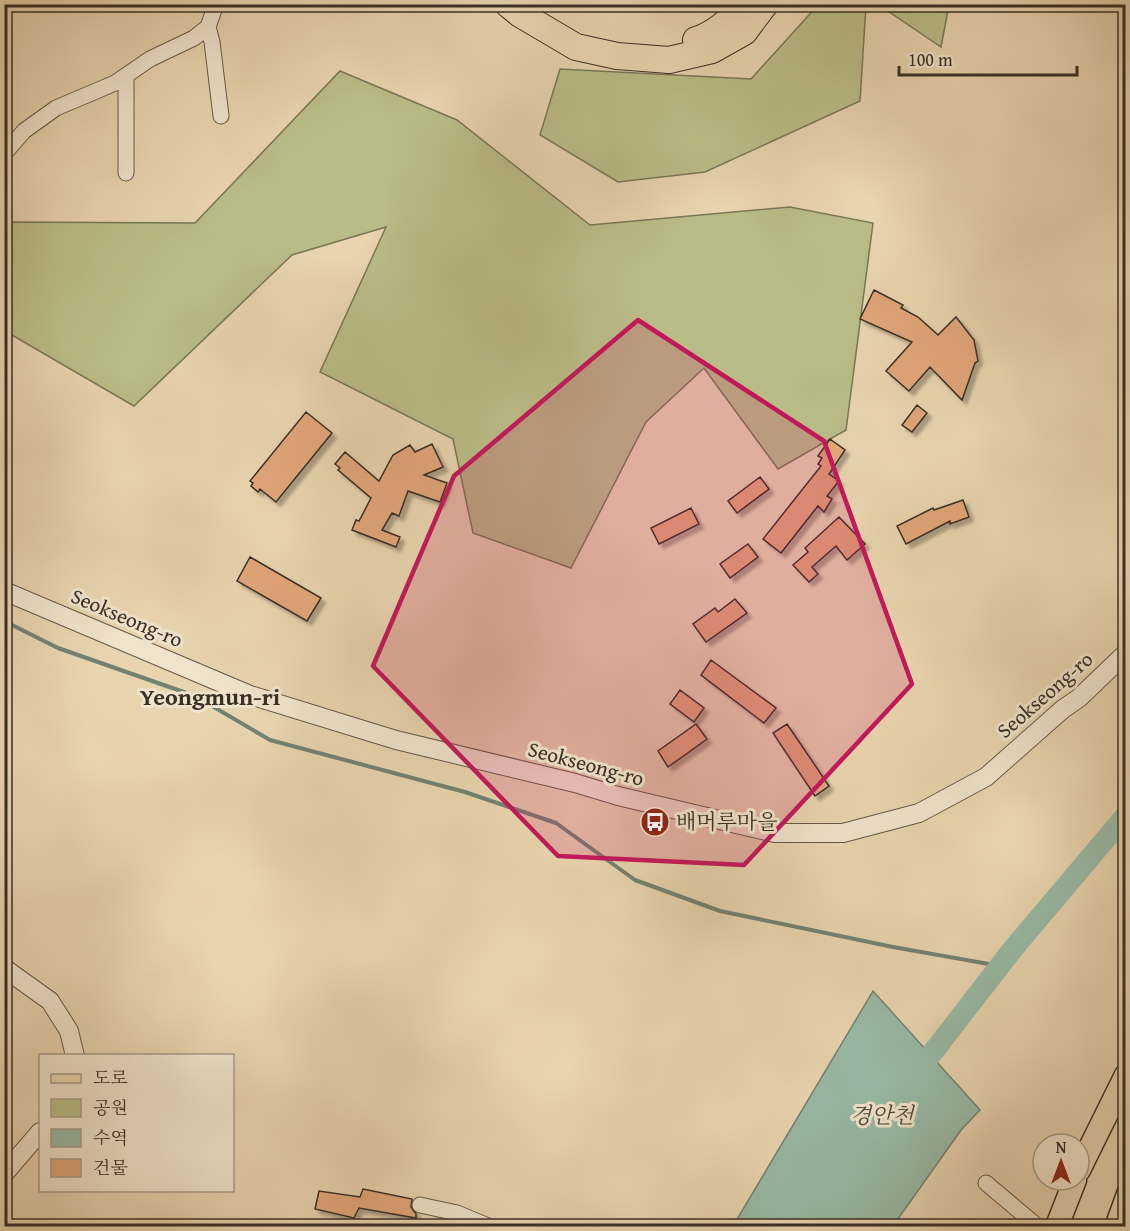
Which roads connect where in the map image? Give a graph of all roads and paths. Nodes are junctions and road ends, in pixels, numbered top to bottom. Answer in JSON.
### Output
{"nodes":[{"id":1,"x":216,"y":4,"type":"edge"},
{"id":2,"x":508,"y":4,"type":"edge"},
{"id":3,"x":538,"y":4,"type":"edge"},
{"id":4,"x":743,"y":4,"type":"edge"},
{"id":5,"x":765,"y":4,"type":"edge"},
{"id":6,"x":208,"y":27,"type":"junction"},
{"id":7,"x":126,"y":76,"type":"junction"},
{"id":8,"x":221,"y":116,"type":"dead end"},
{"id":9,"x":4,"y":154,"type":"edge"},
{"id":10,"x":126,"y":174,"type":"dead end"},
{"id":11,"x":4,"y":591,"type":"edge"},
{"id":12,"x":1125,"y":653,"type":"edge"},
{"id":13,"x":4,"y":968,"type":"edge"},
{"id":14,"x":75,"y":1054,"type":"edge"},
{"id":15,"x":1125,"y":1075,"type":"edge"},
{"id":16,"x":39,"y":1133,"type":"edge"},
{"id":17,"x":1091,"y":1145,"type":"edge"},
{"id":18,"x":4,"y":1174,"type":"edge"},
{"id":19,"x":986,"y":1183,"type":"dead end"},
{"id":20,"x":1068,"y":1192,"type":"edge"},
{"id":21,"x":420,"y":1205,"type":"dead end"},
{"id":22,"x":1047,"y":1226,"type":"edge"},
{"id":23,"x":488,"y":1227,"type":"edge"}],
"edges":[{"from":1,"to":6,"type":"street"},
{"from":2,"to":5,"type":"highway"},
{"from":3,"to":4,"type":"highway"},
{"from":6,"to":7,"type":"street"},
{"from":6,"to":8,"type":"street"},
{"from":7,"to":9,"type":"street"},
{"from":7,"to":10,"type":"street"},
{"from":11,"to":12,"type":"street","name":"Seokseong-ro"},
{"from":13,"to":14,"type":"street"},
{"from":15,"to":17,"type":"main road"},
{"from":16,"to":18,"type":"street"},
{"from":19,"to":22,"type":"street"},
{"from":20,"to":22,"type":"main road"},
{"from":21,"to":23,"type":"street"}]}
